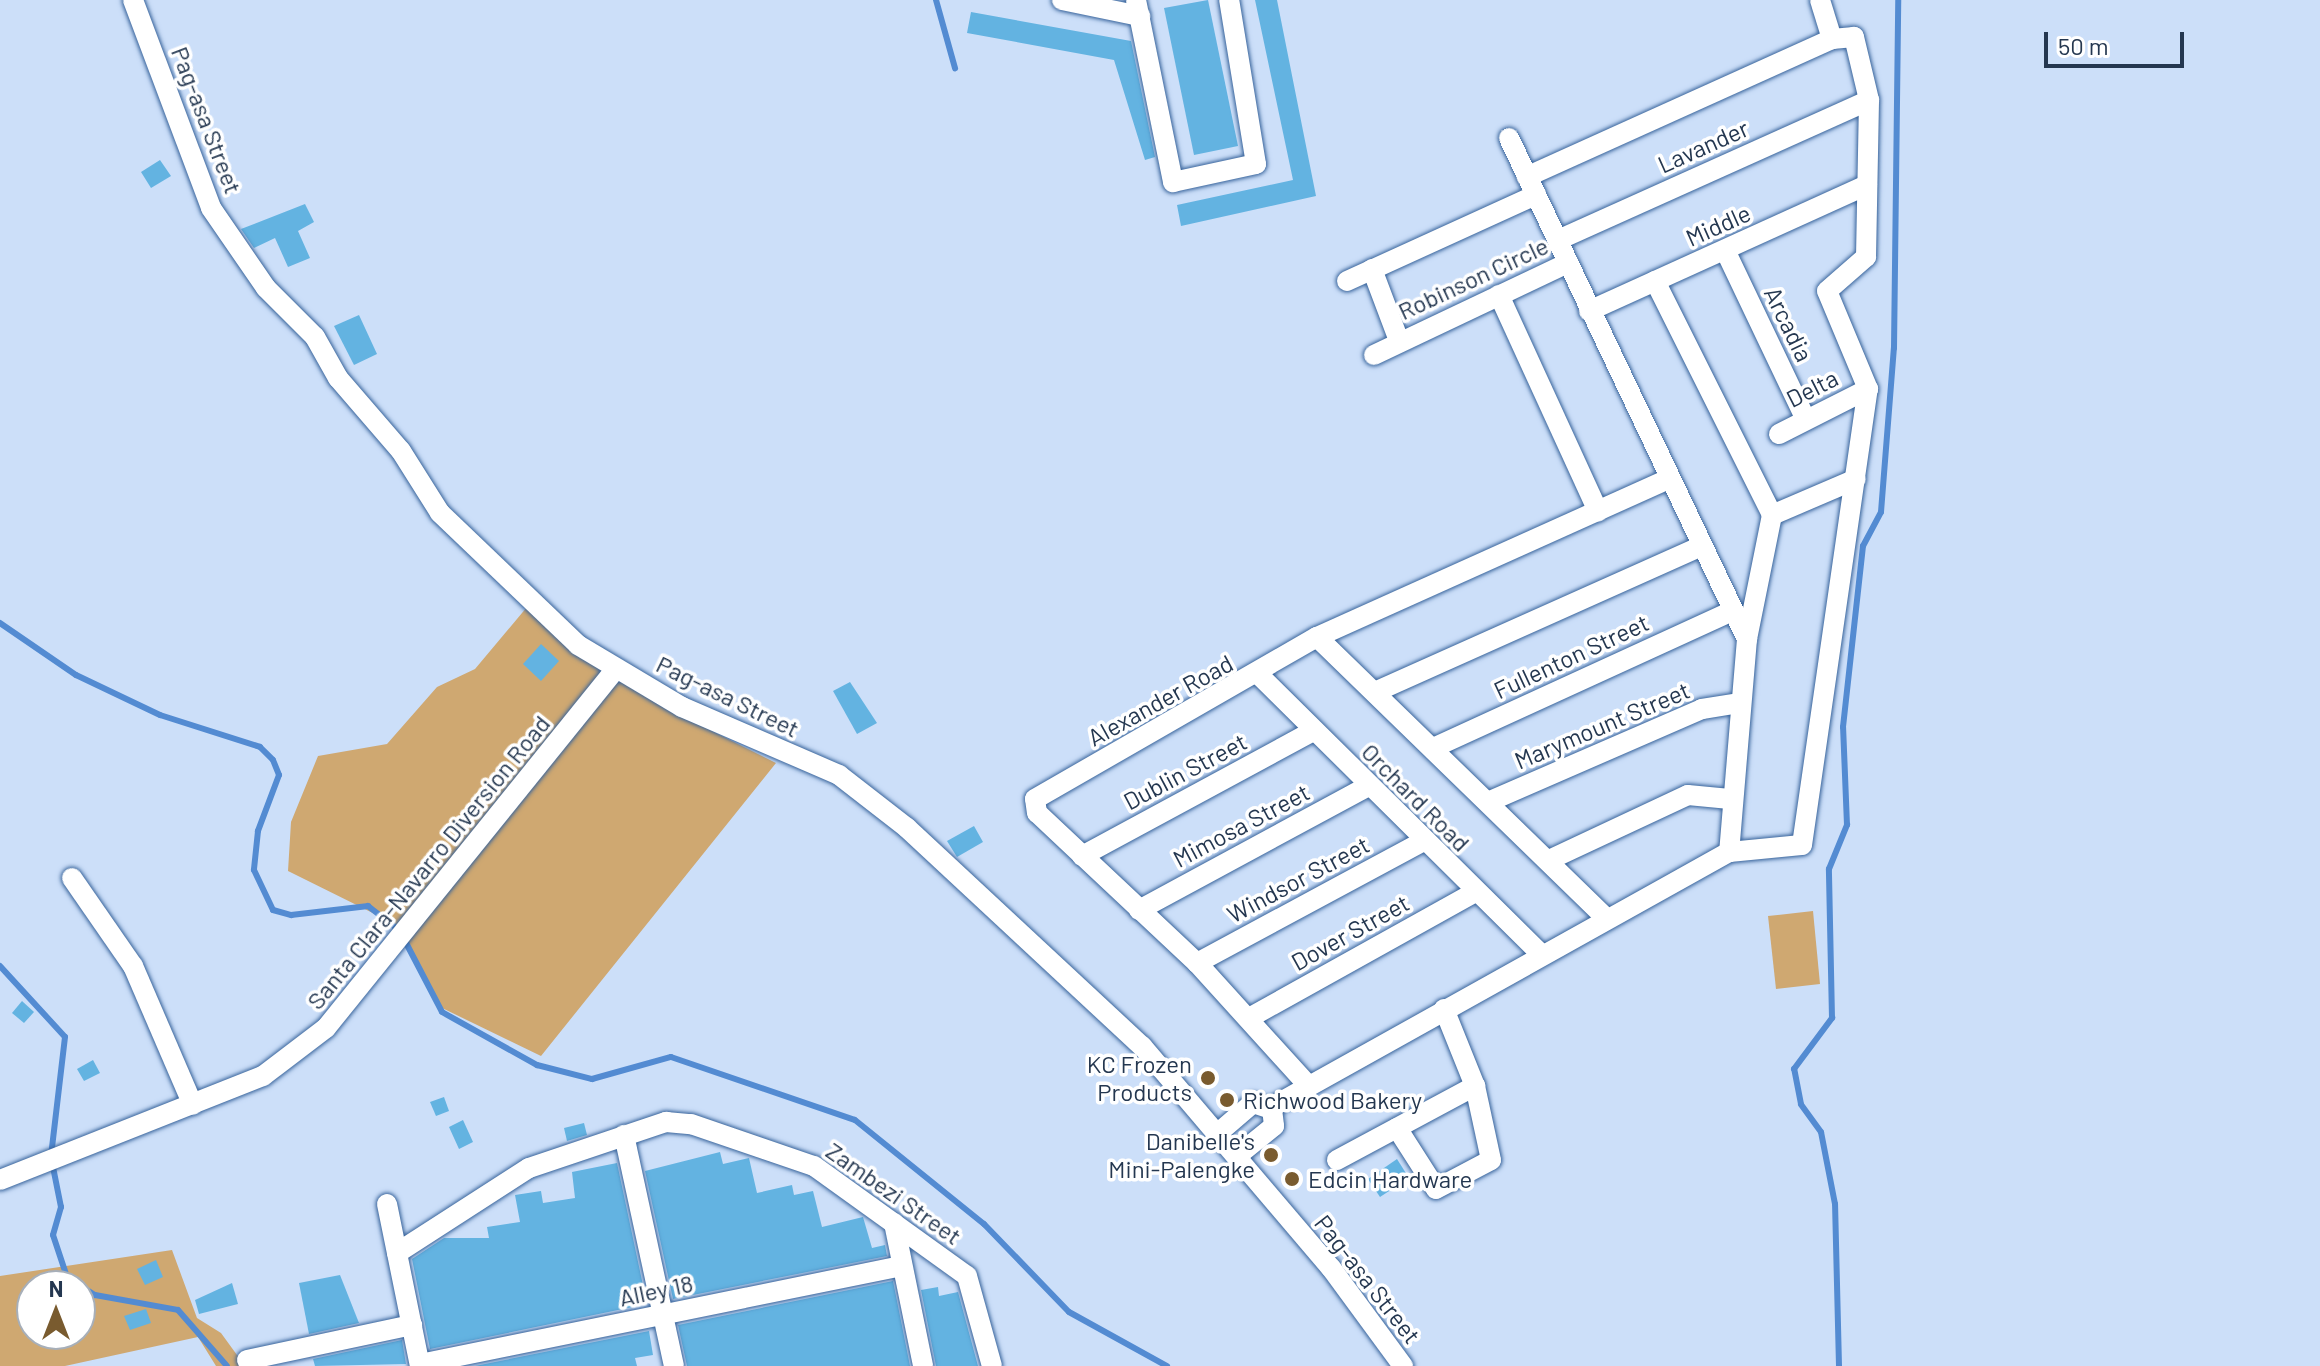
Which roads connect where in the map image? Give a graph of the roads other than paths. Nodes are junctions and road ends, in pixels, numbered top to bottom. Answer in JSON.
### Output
{"nodes":[{"id":1,"x":133,"y":0,"type":"edge"},
{"id":2,"x":1062,"y":0,"type":"edge"},
{"id":3,"x":1229,"y":0,"type":"edge"},
{"id":4,"x":1820,"y":0,"type":"edge"},
{"id":5,"x":1138,"y":8,"type":"edge"},
{"id":6,"x":1832,"y":39,"type":"junction"},
{"id":7,"x":1869,"y":100,"type":"junction"},
{"id":8,"x":1509,"y":138,"type":"dead end"},
{"id":9,"x":1867,"y":185,"type":"junction"},
{"id":10,"x":1532,"y":186,"type":"junction"},
{"id":11,"x":1558,"y":240,"type":"junction"},
{"id":12,"x":1725,"y":250,"type":"junction"},
{"id":13,"x":1568,"y":263,"type":"junction"},
{"id":14,"x":1372,"y":269,"type":"junction"},
{"id":15,"x":1347,"y":281,"type":"dead end"},
{"id":16,"x":1655,"y":281,"type":"junction"},
{"id":17,"x":1499,"y":295,"type":"junction"},
{"id":18,"x":1589,"y":311,"type":"junction"},
{"id":19,"x":1399,"y":341,"type":"junction"},
{"id":20,"x":1374,"y":355,"type":"dead end"},
{"id":21,"x":1868,"y":389,"type":"junction"},
{"id":22,"x":1806,"y":420,"type":"junction"},
{"id":23,"x":1779,"y":434,"type":"dead end"},
{"id":24,"x":1669,"y":479,"type":"junction"},
{"id":25,"x":1856,"y":479,"type":"junction"},
{"id":26,"x":1598,"y":511,"type":"junction"},
{"id":27,"x":1772,"y":515,"type":"junction"},
{"id":28,"x":1699,"y":547,"type":"junction"},
{"id":29,"x":1730,"y":612,"type":"junction"},
{"id":30,"x":1317,"y":637,"type":"junction"},
{"id":31,"x":1747,"y":639,"type":"junction"},
{"id":32,"x":616,"y":669,"type":"junction"},
{"id":33,"x":1259,"y":675,"type":"junction"},
{"id":34,"x":1375,"y":692,"type":"junction"},
{"id":35,"x":1739,"y":703,"type":"junction"},
{"id":36,"x":1313,"y":731,"type":"junction"},
{"id":37,"x":1433,"y":748,"type":"junction"},
{"id":38,"x":1368,"y":786,"type":"junction"},
{"id":39,"x":1730,"y":799,"type":"junction"},
{"id":40,"x":1488,"y":802,"type":"junction"},
{"id":41,"x":1424,"y":841,"type":"junction"},
{"id":42,"x":1729,"y":852,"type":"junction"},
{"id":43,"x":1082,"y":856,"type":"junction"},
{"id":44,"x":1549,"y":860,"type":"junction"},
{"id":45,"x":72,"y":878,"type":"dead end"},
{"id":46,"x":1475,"y":892,"type":"junction"},
{"id":47,"x":1139,"y":910,"type":"junction"},
{"id":48,"x":1605,"y":917,"type":"junction"},
{"id":49,"x":1540,"y":953,"type":"junction"},
{"id":50,"x":1197,"y":963,"type":"junction"},
{"id":51,"x":1444,"y":1009,"type":"junction"},
{"id":52,"x":1249,"y":1018,"type":"junction"},
{"id":53,"x":1306,"y":1083,"type":"junction"},
{"id":54,"x":1475,"y":1086,"type":"junction"},
{"id":55,"x":193,"y":1105,"type":"junction"},
{"id":56,"x":1270,"y":1108,"type":"junction"},
{"id":57,"x":1397,"y":1128,"type":"junction"},
{"id":58,"x":1217,"y":1134,"type":"junction"},
{"id":59,"x":624,"y":1135,"type":"junction"},
{"id":60,"x":1237,"y":1156,"type":"junction"},
{"id":61,"x":1337,"y":1160,"type":"dead end"},
{"id":62,"x":0,"y":1180,"type":"edge"},
{"id":63,"x":387,"y":1204,"type":"dead end"},
{"id":64,"x":894,"y":1223,"type":"junction"},
{"id":65,"x":397,"y":1253,"type":"junction"},
{"id":66,"x":902,"y":1266,"type":"junction"},
{"id":67,"x":663,"y":1315,"type":"junction"},
{"id":68,"x":412,"y":1325,"type":"junction"},
{"id":69,"x":247,"y":1360,"type":"dead end"},
{"id":70,"x":420,"y":1365,"type":"edge"},
{"id":71,"x":674,"y":1366,"type":"edge"},
{"id":72,"x":923,"y":1366,"type":"edge"},
{"id":73,"x":992,"y":1366,"type":"edge"},
{"id":74,"x":1403,"y":1366,"type":"edge"}],
"edges":[{"from":1,"to":32,"type":"street","name":"Pag-asa Street"},
{"from":2,"to":5,"type":"street"},
{"from":3,"to":5,"type":"street"},
{"from":4,"to":6,"type":"street"},
{"from":6,"to":7,"type":"street"},
{"from":6,"to":10,"type":"street","name":"Robinson Circle"},
{"from":7,"to":9,"type":"street"},
{"from":7,"to":11,"type":"street","name":"Lavander"},
{"from":8,"to":10,"type":"street"},
{"from":9,"to":12,"type":"street","name":"Middle"},
{"from":9,"to":21,"type":"street"},
{"from":10,"to":11,"type":"street"},
{"from":10,"to":14,"type":"street","name":"Robinson Circle"},
{"from":11,"to":13,"type":"street"},
{"from":12,"to":16,"type":"street","name":"Middle"},
{"from":12,"to":22,"type":"street","name":"Arcadia"},
{"from":13,"to":17,"type":"street","name":"Robinson Circle"},
{"from":13,"to":18,"type":"street"},
{"from":14,"to":15,"type":"street","name":"Robinson Circle"},
{"from":14,"to":19,"type":"street","name":"Robinson Circle"},
{"from":16,"to":18,"type":"street","name":"Middle"},
{"from":16,"to":27,"type":"street"},
{"from":17,"to":19,"type":"street","name":"Robinson Circle"},
{"from":17,"to":26,"type":"street"},
{"from":18,"to":24,"type":"street"},
{"from":19,"to":20,"type":"street","name":"Robinson Circle"},
{"from":21,"to":22,"type":"street","name":"Delta"},
{"from":21,"to":25,"type":"street"},
{"from":22,"to":23,"type":"street","name":"Delta"},
{"from":24,"to":26,"type":"street","name":"Alexander Road"},
{"from":24,"to":28,"type":"street"},
{"from":25,"to":27,"type":"street"},
{"from":25,"to":42,"type":"street"},
{"from":26,"to":30,"type":"street","name":"Alexander Road"},
{"from":27,"to":31,"type":"street"},
{"from":28,"to":29,"type":"street"},
{"from":28,"to":34,"type":"street"},
{"from":29,"to":31,"type":"street"},
{"from":29,"to":37,"type":"street","name":"Fullenton Street"},
{"from":30,"to":33,"type":"street","name":"Alexander Road"},
{"from":30,"to":34,"type":"street"},
{"from":31,"to":35,"type":"street"},
{"from":32,"to":55,"type":"street","name":"Santa Clara-Navarro Diversion Road"},
{"from":32,"to":58,"type":"street","name":"Pag-asa Street"},
{"from":33,"to":36,"type":"street","name":"Orchard Road"},
{"from":33,"to":43,"type":"street","name":"Alexander Road"},
{"from":34,"to":37,"type":"street"},
{"from":35,"to":39,"type":"street"},
{"from":35,"to":40,"type":"street","name":"Marymount Street"},
{"from":36,"to":38,"type":"street","name":"Orchard Road"},
{"from":36,"to":43,"type":"street","name":"Dublin Street"},
{"from":37,"to":40,"type":"street"},
{"from":38,"to":41,"type":"street","name":"Orchard Road"},
{"from":38,"to":47,"type":"street","name":"Mimosa Street"},
{"from":39,"to":42,"type":"street"},
{"from":39,"to":44,"type":"street"},
{"from":40,"to":44,"type":"street"},
{"from":41,"to":46,"type":"street","name":"Orchard Road"},
{"from":41,"to":50,"type":"street","name":"Windsor Street"},
{"from":42,"to":48,"type":"street"},
{"from":43,"to":47,"type":"street","name":"Alexander Road"},
{"from":44,"to":48,"type":"street"},
{"from":45,"to":55,"type":"street"},
{"from":46,"to":49,"type":"street","name":"Orchard Road"},
{"from":46,"to":52,"type":"street","name":"Dover Street"},
{"from":47,"to":50,"type":"street","name":"Alexander Road"},
{"from":48,"to":49,"type":"street"},
{"from":49,"to":51,"type":"street"},
{"from":50,"to":52,"type":"street","name":"Alexander Road"},
{"from":51,"to":53,"type":"street"},
{"from":51,"to":54,"type":"street"},
{"from":52,"to":53,"type":"street","name":"Alexander Road"},
{"from":53,"to":56,"type":"street"},
{"from":54,"to":57,"type":"street"},
{"from":54,"to":57,"type":"street"},
{"from":55,"to":62,"type":"street","name":"Santa Clara-Navarro Diversion Road"},
{"from":56,"to":58,"type":"street"},
{"from":56,"to":60,"type":"street"},
{"from":57,"to":61,"type":"street"},
{"from":58,"to":60,"type":"street","name":"Pag-asa Street"},
{"from":59,"to":64,"type":"street","name":"Zambezi Street"},
{"from":59,"to":65,"type":"street","name":"Zambezi Street"},
{"from":59,"to":67,"type":"street"},
{"from":60,"to":74,"type":"street","name":"Pag-asa Street"},
{"from":63,"to":65,"type":"street"},
{"from":64,"to":66,"type":"street"},
{"from":64,"to":73,"type":"street","name":"Zambezi Street"},
{"from":65,"to":68,"type":"street"},
{"from":66,"to":67,"type":"street","name":"Alley 18"},
{"from":66,"to":72,"type":"street"},
{"from":67,"to":70,"type":"street","name":"Alley 18"},
{"from":67,"to":71,"type":"street"},
{"from":68,"to":69,"type":"street"},
{"from":68,"to":70,"type":"street"}]}
